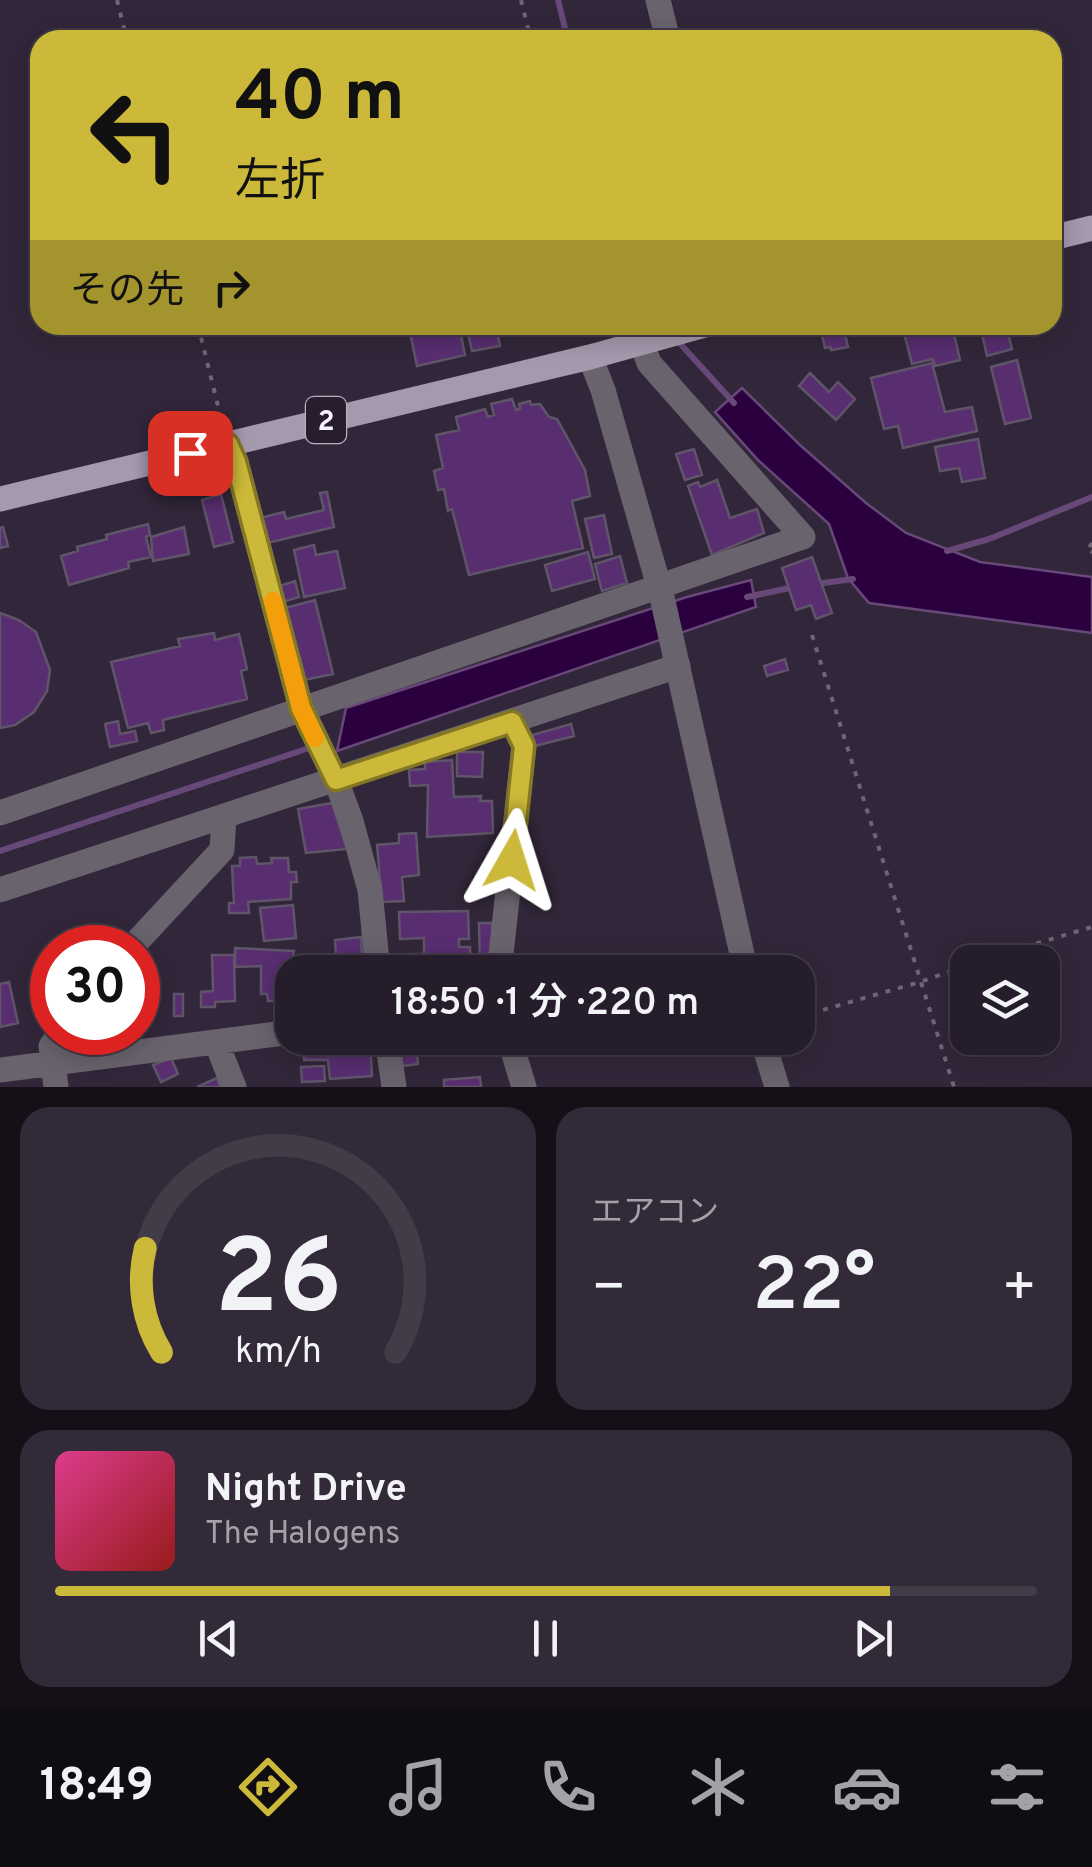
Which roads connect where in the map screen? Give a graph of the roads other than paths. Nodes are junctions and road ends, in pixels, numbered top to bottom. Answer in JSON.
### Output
{"nodes":[{"id":1,"x":658,"y":0,"type":"edge"},
{"id":2,"x":666,"y":30,"type":"edge"},
{"id":3,"x":1092,"y":228,"type":"edge"},
{"id":4,"x":1062,"y":236,"type":"edge"},
{"id":5,"x":666,"y":335,"type":"edge"},
{"id":6,"x":646,"y":340,"type":"junction"},
{"id":7,"x":590,"y":357,"type":"junction"},
{"id":8,"x":228,"y":444,"type":"junction"},
{"id":9,"x":0,"y":499,"type":"edge"},
{"id":10,"x":661,"y":593,"type":"junction"},
{"id":11,"x":677,"y":660,"type":"junction"},
{"id":12,"x":304,"y":714,"type":"junction"},
{"id":13,"x":512,"y":722,"type":"junction"},
{"id":14,"x":336,"y":780,"type":"junction"},
{"id":15,"x":0,"y":813,"type":"edge"},
{"id":16,"x":224,"y":816,"type":"junction"},
{"id":17,"x":0,"y":890,"type":"edge"},
{"id":18,"x":152,"y":925,"type":"edge"},
{"id":19,"x":376,"y":955,"type":"edge"},
{"id":20,"x":501,"y":955,"type":"edge"},
{"id":21,"x":742,"y":955,"type":"edge"},
{"id":22,"x":275,"y":1035,"type":"edge"},
{"id":23,"x":217,"y":1044,"type":"junction"},
{"id":24,"x":389,"y":1055,"type":"edge"},
{"id":25,"x":514,"y":1055,"type":"edge"},
{"id":26,"x":767,"y":1055,"type":"edge"},
{"id":27,"x":0,"y":1070,"type":"edge"},
{"id":28,"x":55,"y":1076,"type":"edge"},
{"id":29,"x":234,"y":1087,"type":"edge"},
{"id":30,"x":394,"y":1087,"type":"edge"},
{"id":31,"x":524,"y":1087,"type":"edge"},
{"id":32,"x":777,"y":1087,"type":"edge"}],
"edges":[{"from":1,"to":2,"type":"street"},
{"from":3,"to":4,"type":"main road"},
{"from":5,"to":6,"type":"main road","number":"2"},
{"from":6,"to":7,"type":"main road","number":"2"},
{"from":6,"to":10,"type":"street"},
{"from":7,"to":8,"type":"main road","number":"2"},
{"from":7,"to":10,"type":"street"},
{"from":8,"to":9,"type":"main road","number":"2"},
{"from":8,"to":12,"type":"street"},
{"from":10,"to":11,"type":"street"},
{"from":10,"to":12,"type":"street"},
{"from":11,"to":13,"type":"street"},
{"from":11,"to":21,"type":"street"},
{"from":12,"to":14,"type":"street"},
{"from":12,"to":15,"type":"street"},
{"from":13,"to":14,"type":"street"},
{"from":13,"to":20,"type":"street"},
{"from":14,"to":16,"type":"street"},
{"from":14,"to":19,"type":"street"},
{"from":16,"to":17,"type":"street"},
{"from":16,"to":18,"type":"street"},
{"from":22,"to":23,"type":"street"},
{"from":23,"to":28,"type":"street"},
{"from":23,"to":29,"type":"street"},
{"from":24,"to":30,"type":"street"},
{"from":25,"to":31,"type":"street"},
{"from":26,"to":32,"type":"street"},
{"from":27,"to":28,"type":"street"}]}
